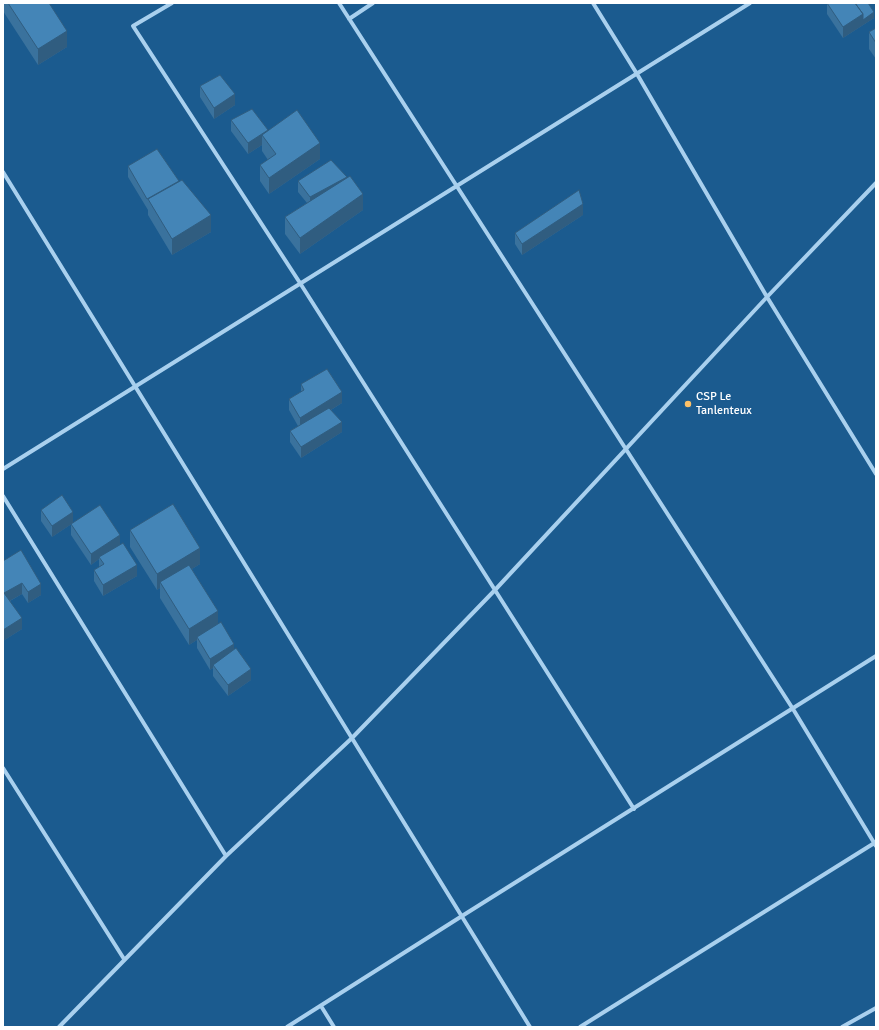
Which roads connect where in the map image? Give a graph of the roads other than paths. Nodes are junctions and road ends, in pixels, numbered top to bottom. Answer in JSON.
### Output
{"nodes":[{"id":1,"x":172,"y":3,"type":"edge"},
{"id":2,"x":339,"y":3,"type":"edge"},
{"id":3,"x":373,"y":3,"type":"edge"},
{"id":4,"x":593,"y":3,"type":"edge"},
{"id":5,"x":750,"y":3,"type":"edge"},
{"id":6,"x":349,"y":19,"type":"junction"},
{"id":7,"x":637,"y":74,"type":"junction"},
{"id":8,"x":3,"y":172,"type":"edge"},
{"id":9,"x":876,"y":183,"type":"edge"},
{"id":10,"x":456,"y":186,"type":"junction"},
{"id":11,"x":300,"y":283,"type":"junction"},
{"id":12,"x":767,"y":297,"type":"junction"},
{"id":13,"x":135,"y":386,"type":"junction"},
{"id":14,"x":626,"y":449,"type":"junction"},
{"id":15,"x":3,"y":469,"type":"edge"},
{"id":16,"x":876,"y":474,"type":"edge"},
{"id":17,"x":3,"y":496,"type":"edge"},
{"id":18,"x":495,"y":590,"type":"junction"},
{"id":19,"x":876,"y":656,"type":"edge"},
{"id":20,"x":793,"y":709,"type":"junction"},
{"id":21,"x":352,"y":738,"type":"junction"},
{"id":22,"x":3,"y":768,"type":"edge"},
{"id":23,"x":634,"y":808,"type":"junction"},
{"id":24,"x":876,"y":844,"type":"edge"},
{"id":25,"x":226,"y":856,"type":"junction"},
{"id":26,"x":462,"y":916,"type":"junction"},
{"id":27,"x":124,"y":959,"type":"junction"},
{"id":28,"x":320,"y":1006,"type":"junction"},
{"id":29,"x":876,"y":1008,"type":"edge"},
{"id":30,"x":59,"y":1027,"type":"edge"},
{"id":31,"x":287,"y":1027,"type":"edge"},
{"id":32,"x":334,"y":1027,"type":"edge"},
{"id":33,"x":530,"y":1027,"type":"edge"},
{"id":34,"x":580,"y":1027,"type":"edge"},
{"id":35,"x":842,"y":1027,"type":"edge"}],
"edges":[{"from":1,"to":11,"type":"street"},
{"from":2,"to":6,"type":"street"},
{"from":3,"to":6,"type":"street"},
{"from":4,"to":7,"type":"street"},
{"from":5,"to":7,"type":"street"},
{"from":6,"to":10,"type":"street"},
{"from":7,"to":10,"type":"street"},
{"from":7,"to":12,"type":"street"},
{"from":8,"to":13,"type":"street"},
{"from":9,"to":12,"type":"street"},
{"from":10,"to":11,"type":"street"},
{"from":10,"to":14,"type":"street"},
{"from":11,"to":13,"type":"street"},
{"from":11,"to":18,"type":"street"},
{"from":12,"to":14,"type":"street"},
{"from":12,"to":16,"type":"street"},
{"from":13,"to":15,"type":"street"},
{"from":13,"to":21,"type":"street"},
{"from":14,"to":18,"type":"street"},
{"from":14,"to":20,"type":"street"},
{"from":17,"to":25,"type":"street"},
{"from":18,"to":21,"type":"street"},
{"from":18,"to":23,"type":"street"},
{"from":19,"to":20,"type":"street"},
{"from":20,"to":23,"type":"street"},
{"from":20,"to":24,"type":"street"},
{"from":21,"to":25,"type":"street"},
{"from":21,"to":26,"type":"street"},
{"from":22,"to":27,"type":"street"},
{"from":23,"to":26,"type":"street"},
{"from":24,"to":34,"type":"street"},
{"from":25,"to":27,"type":"street"},
{"from":26,"to":28,"type":"street"},
{"from":26,"to":33,"type":"street"},
{"from":27,"to":30,"type":"street"},
{"from":28,"to":31,"type":"street"},
{"from":28,"to":32,"type":"street"},
{"from":29,"to":35,"type":"street"}]}
